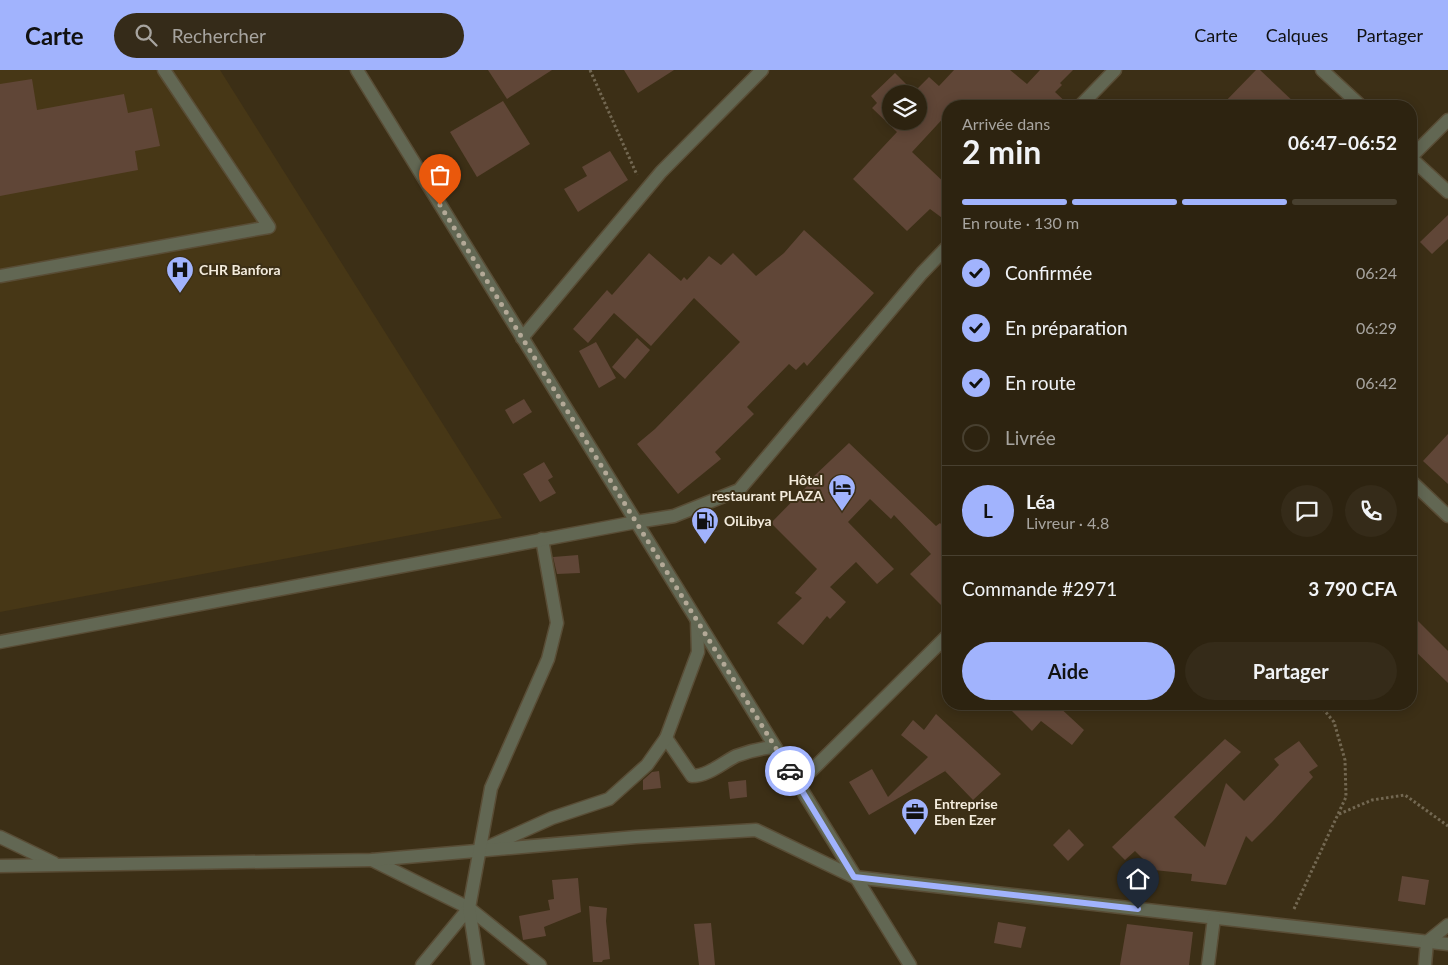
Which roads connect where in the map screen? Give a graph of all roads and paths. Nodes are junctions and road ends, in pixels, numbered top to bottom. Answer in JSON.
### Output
{"nodes":[{"id":1,"x":164,"y":70,"type":"edge"},
{"id":2,"x":357,"y":70,"type":"edge"},
{"id":3,"x":590,"y":70,"type":"edge"},
{"id":4,"x":762,"y":70,"type":"edge"},
{"id":5,"x":1115,"y":70,"type":"edge"},
{"id":6,"x":1322,"y":70,"type":"edge"},
{"id":7,"x":1086,"y":100,"type":"edge"},
{"id":8,"x":1354,"y":100,"type":"edge"},
{"id":9,"x":1448,"y":120,"type":"edge"},
{"id":10,"x":1417,"y":152,"type":"edge"},
{"id":11,"x":1417,"y":164,"type":"edge"},
{"id":12,"x":647,"y":192,"type":"junction"},
{"id":13,"x":1448,"y":192,"type":"edge"},
{"id":14,"x":942,"y":252,"type":"edge"},
{"id":15,"x":0,"y":276,"type":"edge"},
{"id":16,"x":522,"y":338,"type":"junction"},
{"id":17,"x":1417,"y":486,"type":"edge"},
{"id":18,"x":1448,"y":516,"type":"edge"},
{"id":19,"x":636,"y":522,"type":"junction"},
{"id":20,"x":542,"y":539,"type":"junction"},
{"id":21,"x":697,"y":621,"type":"junction"},
{"id":22,"x":942,"y":641,"type":"edge"},
{"id":23,"x":0,"y":642,"type":"edge"},
{"id":24,"x":1324,"y":710,"type":"edge"},
{"id":25,"x":666,"y":738,"type":"junction"},
{"id":26,"x":775,"y":747,"type":"junction"},
{"id":27,"x":798,"y":784,"type":"junction"},
{"id":28,"x":1338,"y":814,"type":"junction"},
{"id":29,"x":1448,"y":826,"type":"edge"},
{"id":30,"x":0,"y":837,"type":"edge"},
{"id":31,"x":480,"y":850,"type":"junction"},
{"id":32,"x":372,"y":860,"type":"junction"},
{"id":33,"x":58,"y":865,"type":"junction"},
{"id":34,"x":0,"y":866,"type":"edge"},
{"id":35,"x":854,"y":877,"type":"junction"},
{"id":36,"x":469,"y":908,"type":"junction"},
{"id":37,"x":1214,"y":918,"type":"junction"},
{"id":38,"x":1448,"y":925,"type":"edge"},
{"id":39,"x":1286,"y":926,"type":"junction"},
{"id":40,"x":1427,"y":942,"type":"junction"},
{"id":41,"x":1448,"y":944,"type":"edge"},
{"id":42,"x":422,"y":965,"type":"edge"},
{"id":43,"x":478,"y":965,"type":"edge"},
{"id":44,"x":540,"y":965,"type":"edge"},
{"id":45,"x":910,"y":965,"type":"edge"},
{"id":46,"x":1208,"y":965,"type":"edge"},
{"id":47,"x":1425,"y":965,"type":"edge"}],
"edges":[{"from":1,"to":15,"type":"street"},
{"from":2,"to":16,"type":"street"},
{"from":3,"to":12,"type":"path"},
{"from":4,"to":12,"type":"street"},
{"from":5,"to":7,"type":"street"},
{"from":6,"to":8,"type":"street"},
{"from":9,"to":10,"type":"street"},
{"from":11,"to":13,"type":"street"},
{"from":12,"to":16,"type":"street"},
{"from":14,"to":19,"type":"street"},
{"from":16,"to":19,"type":"street"},
{"from":17,"to":18,"type":"street"},
{"from":19,"to":20,"type":"street"},
{"from":19,"to":21,"type":"street"},
{"from":20,"to":23,"type":"street"},
{"from":20,"to":31,"type":"street"},
{"from":21,"to":25,"type":"street"},
{"from":21,"to":26,"type":"street"},
{"from":22,"to":27,"type":"street"},
{"from":24,"to":28,"type":"path"},
{"from":25,"to":26,"type":"street"},
{"from":25,"to":31,"type":"street"},
{"from":26,"to":27,"type":"street"},
{"from":27,"to":35,"type":"street"},
{"from":28,"to":29,"type":"path"},
{"from":28,"to":39,"type":"path"},
{"from":30,"to":33,"type":"street"},
{"from":31,"to":32,"type":"street"},
{"from":31,"to":35,"type":"street"},
{"from":31,"to":36,"type":"street"},
{"from":32,"to":33,"type":"street"},
{"from":32,"to":36,"type":"street"},
{"from":33,"to":34,"type":"street"},
{"from":35,"to":37,"type":"street"},
{"from":35,"to":45,"type":"street"},
{"from":36,"to":42,"type":"street"},
{"from":36,"to":43,"type":"street"},
{"from":36,"to":44,"type":"street"},
{"from":37,"to":39,"type":"street"},
{"from":37,"to":46,"type":"street"},
{"from":38,"to":40,"type":"street"},
{"from":39,"to":40,"type":"street"},
{"from":40,"to":41,"type":"street"},
{"from":40,"to":47,"type":"street"}]}
